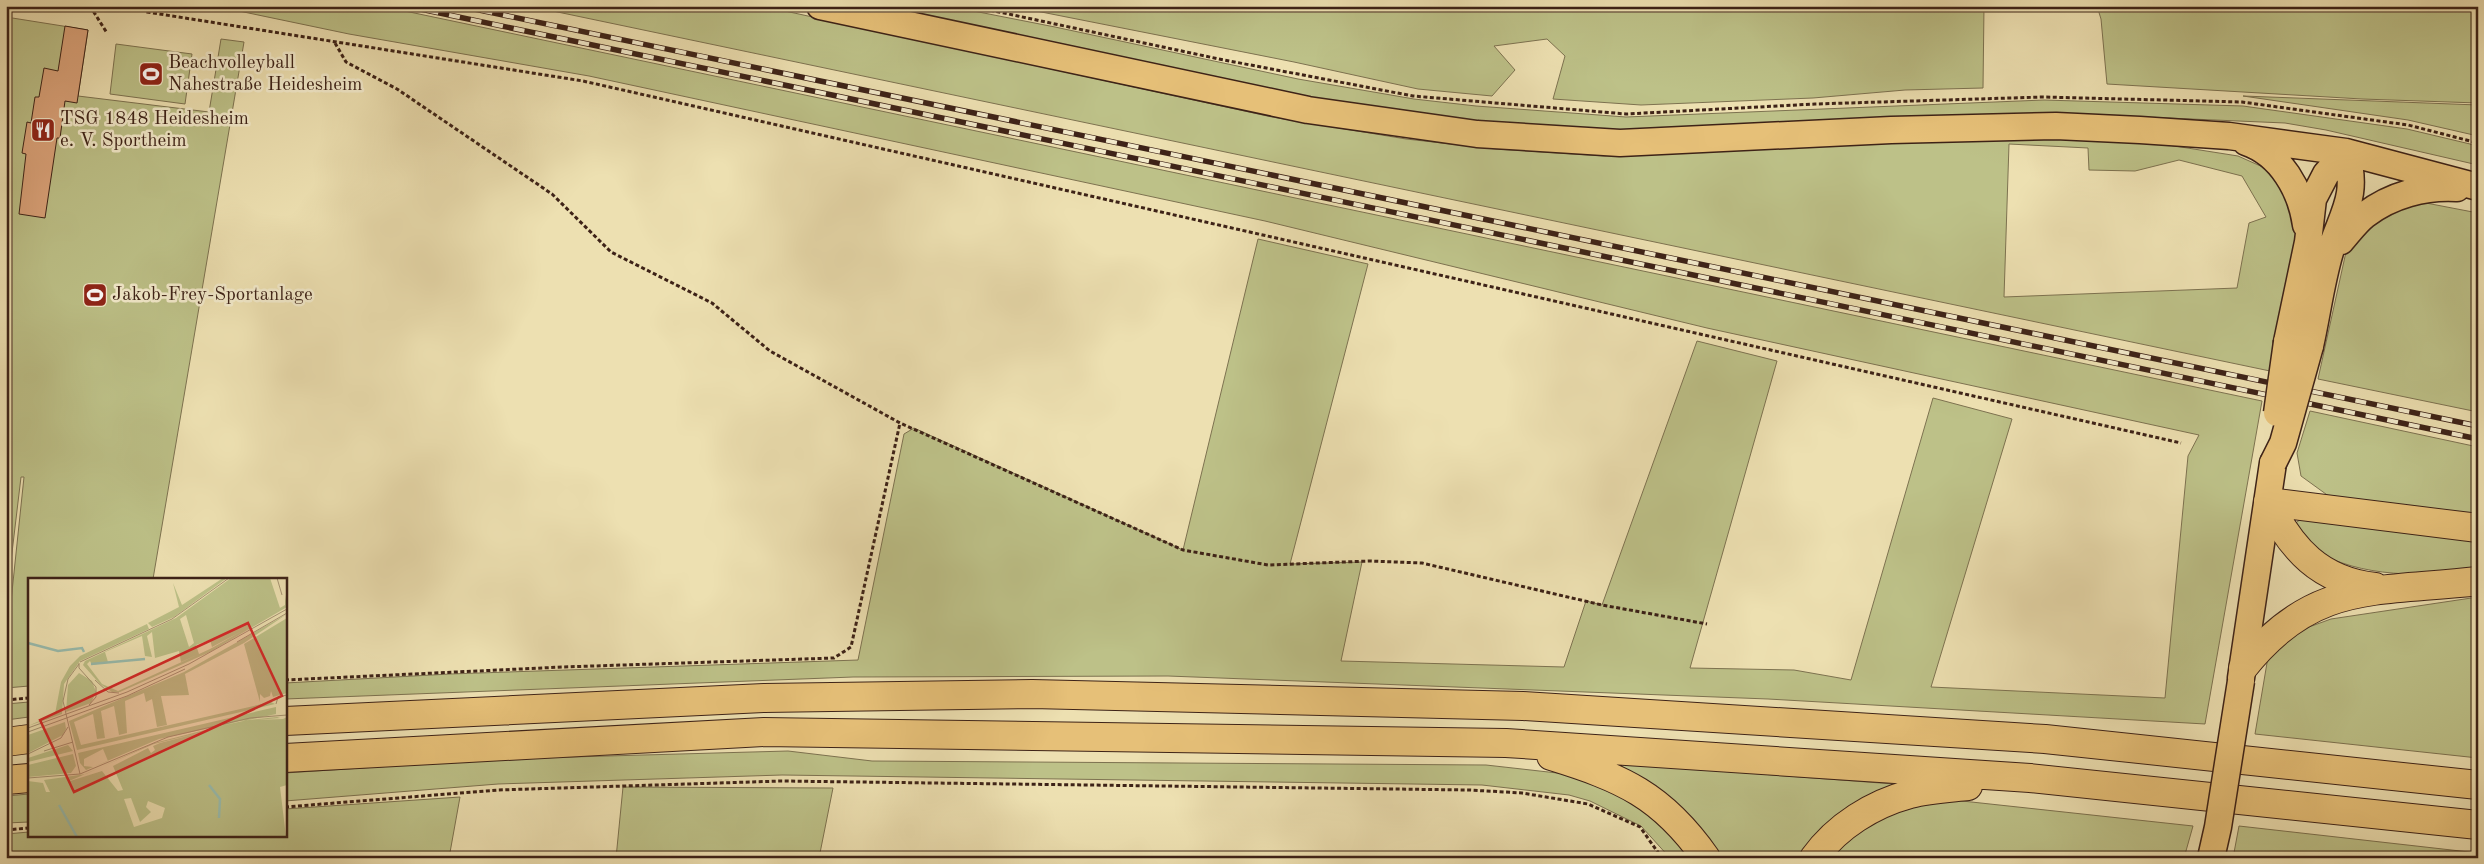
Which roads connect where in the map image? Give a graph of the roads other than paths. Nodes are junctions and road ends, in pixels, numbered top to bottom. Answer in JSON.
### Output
{"nodes":[{"id":1,"x":820,"y":6,"type":"edge"},
{"id":2,"x":2229,"y":136,"type":"junction"},
{"id":3,"x":2346,"y":152,"type":"junction"},
{"id":4,"x":2478,"y":189,"type":"edge"},
{"id":5,"x":2319,"y":247,"type":"junction"},
{"id":6,"x":2268,"y":502,"type":"junction"},
{"id":7,"x":2478,"y":528,"type":"edge"},
{"id":8,"x":2478,"y":580,"type":"edge"},
{"id":9,"x":2391,"y":589,"type":"junction"},
{"id":10,"x":2242,"y":674,"type":"junction"},
{"id":11,"x":286,"y":721,"type":"edge"},
{"id":12,"x":28,"y":739,"type":"edge"},
{"id":13,"x":6,"y":742,"type":"edge"},
{"id":14,"x":1506,"y":743,"type":"junction"},
{"id":15,"x":286,"y":758,"type":"edge"},
{"id":16,"x":28,"y":778,"type":"edge"},
{"id":17,"x":2030,"y":778,"type":"junction"},
{"id":18,"x":6,"y":780,"type":"edge"},
{"id":19,"x":2478,"y":784,"type":"edge"},
{"id":20,"x":2478,"y":825,"type":"edge"},
{"id":21,"x":1706,"y":858,"type":"edge"},
{"id":22,"x":1814,"y":858,"type":"edge"},
{"id":23,"x":2211,"y":858,"type":"edge"}],
"edges":[{"from":1,"to":2,"type":"main road"},
{"from":2,"to":3,"type":"main road"},
{"from":2,"to":5,"type":"main road"},
{"from":3,"to":4,"type":"main road"},
{"from":3,"to":5,"type":"main road"},
{"from":3,"to":5,"type":"main road"},
{"from":4,"to":5,"type":"main road"},
{"from":5,"to":6,"type":"main road","bridge":true},
{"from":6,"to":7,"type":"highway"},
{"from":6,"to":9,"type":"highway"},
{"from":6,"to":10,"type":"main road"},
{"from":8,"to":9,"type":"highway"},
{"from":9,"to":10,"type":"highway"},
{"from":10,"to":23,"type":"main road","bridge":true},
{"from":11,"to":19,"type":"highway"},
{"from":12,"to":13,"type":"highway"},
{"from":14,"to":15,"type":"highway"},
{"from":14,"to":17,"type":"highway"},
{"from":14,"to":21,"type":"highway"},
{"from":16,"to":18,"type":"highway"},
{"from":17,"to":20,"type":"highway"},
{"from":17,"to":22,"type":"highway"}]}
